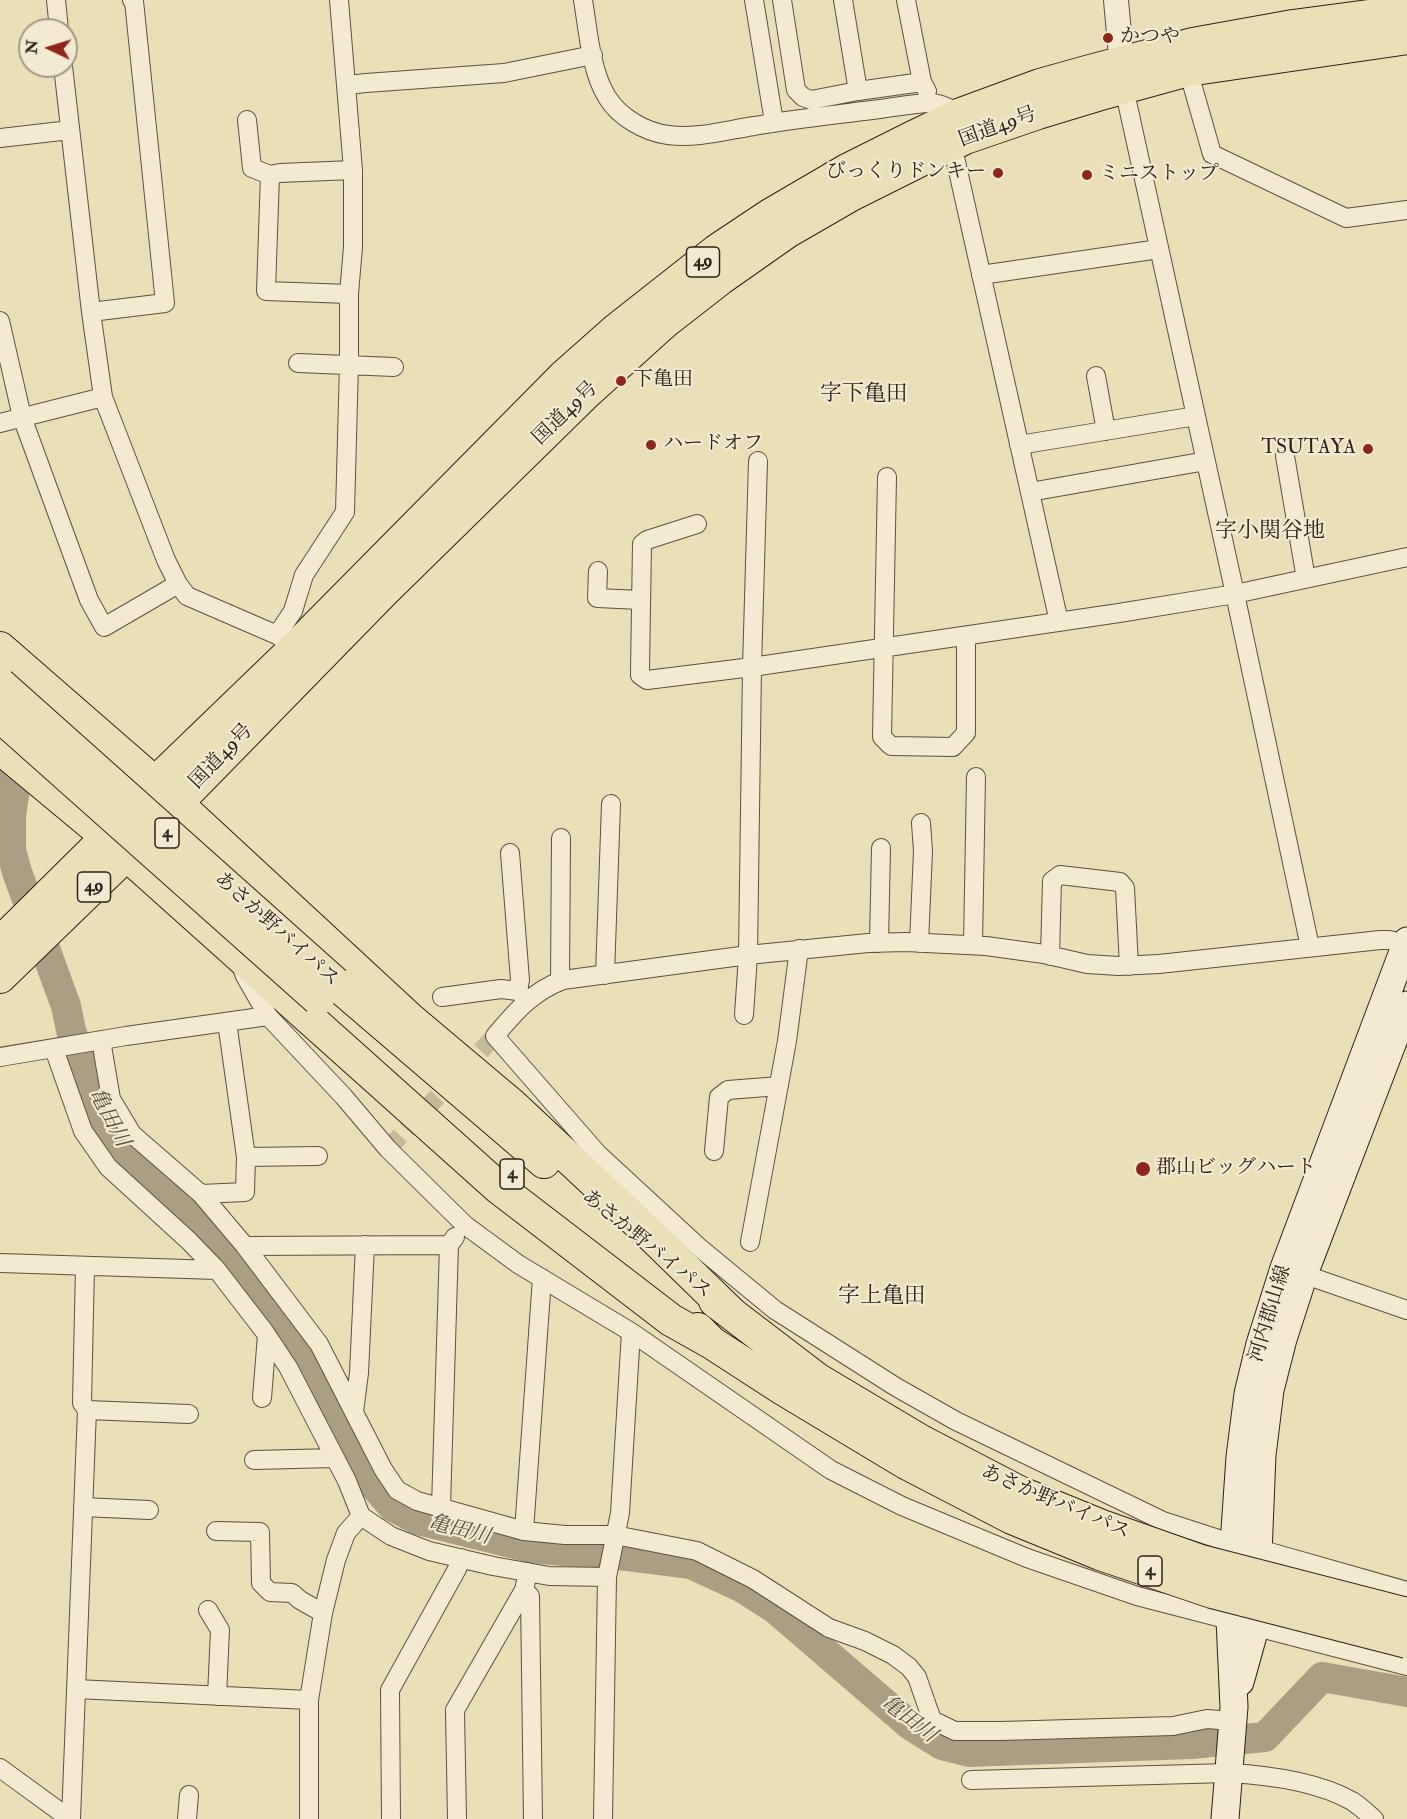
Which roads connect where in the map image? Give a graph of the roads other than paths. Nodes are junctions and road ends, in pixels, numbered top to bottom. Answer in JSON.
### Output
{"nodes":[{"id":1,"x":56,"y":0,"type":"edge"},
{"id":2,"x":132,"y":0,"type":"edge"},
{"id":3,"x":339,"y":0,"type":"edge"},
{"id":4,"x":583,"y":0,"type":"edge"},
{"id":5,"x":754,"y":0,"type":"edge"},
{"id":6,"x":782,"y":0,"type":"edge"},
{"id":7,"x":843,"y":0,"type":"edge"},
{"id":8,"x":906,"y":0,"type":"edge"},
{"id":9,"x":1116,"y":0,"type":"edge"},
{"id":10,"x":1407,"y":11,"type":"edge"},
{"id":11,"x":58,"y":18,"type":"edge"},
{"id":12,"x":1407,"y":38,"type":"edge"},
{"id":13,"x":593,"y":55,"type":"junction"},
{"id":14,"x":1188,"y":70,"type":"junction"},
{"id":15,"x":1122,"y":75,"type":"junction"},
{"id":16,"x":64,"y":78,"type":"edge"},
{"id":17,"x":922,"y":82,"type":"junction"},
{"id":18,"x":347,"y":85,"type":"junction"},
{"id":19,"x":858,"y":91,"type":"junction"},
{"id":20,"x":948,"y":108,"type":"junction"},
{"id":21,"x":247,"y":120,"type":"dead end"},
{"id":22,"x":774,"y":122,"type":"junction"},
{"id":23,"x":70,"y":130,"type":"junction"},
{"id":24,"x":0,"y":138,"type":"edge"},
{"id":25,"x":952,"y":144,"type":"junction"},
{"id":26,"x":353,"y":170,"type":"junction"},
{"id":27,"x":270,"y":175,"type":"junction"},
{"id":28,"x":1407,"y":210,"type":"edge"},
{"id":29,"x":1159,"y":249,"type":"junction"},
{"id":30,"x":981,"y":275,"type":"junction"},
{"id":31,"x":349,"y":294,"type":"junction"},
{"id":32,"x":91,"y":312,"type":"junction"},
{"id":33,"x":0,"y":321,"type":"edge"},
{"id":34,"x":297,"y":363,"type":"dead end"},
{"id":35,"x":349,"y":364,"type":"junction"},
{"id":36,"x":394,"y":367,"type":"dead end"},
{"id":37,"x":1096,"y":375,"type":"dead end"},
{"id":38,"x":103,"y":397,"type":"junction"},
{"id":39,"x":1196,"y":416,"type":"junction"},
{"id":40,"x":21,"y":417,"type":"junction"},
{"id":41,"x":0,"y":423,"type":"edge"},
{"id":42,"x":1106,"y":431,"type":"junction"},
{"id":43,"x":1019,"y":445,"type":"junction"},
{"id":44,"x":1285,"y":456,"type":"dead end"},
{"id":45,"x":758,"y":461,"type":"dead end"},
{"id":46,"x":1206,"y":461,"type":"junction"},
{"id":47,"x":888,"y":477,"type":"dead end"},
{"id":48,"x":1030,"y":492,"type":"junction"},
{"id":49,"x":697,"y":524,"type":"dead end"},
{"id":50,"x":1407,"y":557,"type":"edge"},
{"id":51,"x":598,"y":571,"type":"dead end"},
{"id":52,"x":1306,"y":579,"type":"junction"},
{"id":53,"x":178,"y":584,"type":"junction"},
{"id":54,"x":1235,"y":594,"type":"junction"},
{"id":55,"x":641,"y":600,"type":"junction"},
{"id":56,"x":1059,"y":622,"type":"junction"},
{"id":57,"x":966,"y":636,"type":"junction"},
{"id":58,"x":286,"y":642,"type":"junction"},
{"id":59,"x":0,"y":648,"type":"edge"},
{"id":60,"x":883,"y":648,"type":"junction"},
{"id":61,"x":752,"y":667,"type":"junction"},
{"id":62,"x":0,"y":684,"type":"edge"},
{"id":63,"x":0,"y":716,"type":"edge"},
{"id":64,"x":0,"y":748,"type":"edge"},
{"id":65,"x":976,"y":777,"type":"dead end"},
{"id":66,"x":166,"y":794,"type":"junction"},
{"id":67,"x":612,"y":804,"type":"dead end"},
{"id":68,"x":921,"y":823,"type":"dead end"},
{"id":69,"x":561,"y":838,"type":"dead end"},
{"id":70,"x":117,"y":846,"type":"junction"},
{"id":71,"x":881,"y":848,"type":"dead end"},
{"id":72,"x":510,"y":853,"type":"dead end"},
{"id":73,"x":16,"y":940,"type":"edge"},
{"id":74,"x":879,"y":943,"type":"junction"},
{"id":75,"x":919,"y":943,"type":"junction"},
{"id":76,"x":1407,"y":943,"type":"edge"},
{"id":77,"x":973,"y":945,"type":"junction"},
{"id":78,"x":1310,"y":947,"type":"junction"},
{"id":79,"x":799,"y":950,"type":"junction"},
{"id":80,"x":236,"y":953,"type":"junction"},
{"id":81,"x":748,"y":955,"type":"junction"},
{"id":82,"x":1050,"y":956,"type":"junction"},
{"id":83,"x":1129,"y":966,"type":"junction"},
{"id":84,"x":605,"y":975,"type":"junction"},
{"id":85,"x":0,"y":977,"type":"edge"},
{"id":86,"x":560,"y":981,"type":"junction"},
{"id":87,"x":326,"y":991,"type":"junction"},
{"id":88,"x":522,"y":996,"type":"junction"},
{"id":89,"x":442,"y":997,"type":"dead end"},
{"id":90,"x":1400,"y":1011,"type":"edge"},
{"id":91,"x":744,"y":1015,"type":"dead end"},
{"id":92,"x":268,"y":1016,"type":"junction"},
{"id":93,"x":227,"y":1022,"type":"junction"},
{"id":94,"x":96,"y":1041,"type":"junction"},
{"id":95,"x":54,"y":1049,"type":"junction"},
{"id":96,"x":0,"y":1057,"type":"edge"},
{"id":97,"x":778,"y":1086,"type":"junction"},
{"id":98,"x":714,"y":1151,"type":"dead end"},
{"id":99,"x":318,"y":1156,"type":"dead end"},
{"id":100,"x":246,"y":1157,"type":"junction"},
{"id":101,"x":201,"y":1194,"type":"junction"},
{"id":102,"x":465,"y":1226,"type":"junction"},
{"id":103,"x":750,"y":1242,"type":"dead end"},
{"id":104,"x":365,"y":1245,"type":"junction"},
{"id":105,"x":449,"y":1245,"type":"junction"},
{"id":106,"x":245,"y":1246,"type":"junction"},
{"id":107,"x":0,"y":1263,"type":"edge"},
{"id":108,"x":85,"y":1267,"type":"junction"},
{"id":109,"x":217,"y":1269,"type":"junction"},
{"id":110,"x":1294,"y":1271,"type":"junction"},
{"id":111,"x":542,"y":1278,"type":"junction"},
{"id":112,"x":1407,"y":1310,"type":"edge"},
{"id":113,"x":732,"y":1314,"type":"junction"},
{"id":114,"x":631,"y":1332,"type":"junction"},
{"id":115,"x":267,"y":1335,"type":"junction"},
{"id":116,"x":712,"y":1343,"type":"junction"},
{"id":117,"x":262,"y":1398,"type":"dead end"},
{"id":118,"x":87,"y":1410,"type":"junction"},
{"id":119,"x":354,"y":1412,"type":"junction"},
{"id":120,"x":189,"y":1414,"type":"dead end"},
{"id":121,"x":914,"y":1452,"type":"junction"},
{"id":122,"x":335,"y":1458,"type":"junction"},
{"id":123,"x":254,"y":1460,"type":"dead end"},
{"id":124,"x":83,"y":1507,"type":"junction"},
{"id":125,"x":441,"y":1508,"type":"junction"},
{"id":126,"x":149,"y":1510,"type":"dead end"},
{"id":127,"x":360,"y":1516,"type":"junction"},
{"id":128,"x":216,"y":1531,"type":"dead end"},
{"id":129,"x":524,"y":1531,"type":"junction"},
{"id":130,"x":614,"y":1537,"type":"junction"},
{"id":131,"x":1246,"y":1546,"type":"junction"},
{"id":132,"x":461,"y":1558,"type":"junction"},
{"id":133,"x":528,"y":1572,"type":"junction"},
{"id":134,"x":607,"y":1577,"type":"junction"},
{"id":135,"x":524,"y":1590,"type":"junction"},
{"id":136,"x":1407,"y":1591,"type":"edge"},
{"id":137,"x":208,"y":1610,"type":"dead end"},
{"id":138,"x":324,"y":1613,"type":"junction"},
{"id":139,"x":1407,"y":1614,"type":"edge"},
{"id":140,"x":1230,"y":1620,"type":"junction"},
{"id":141,"x":1256,"y":1628,"type":"junction"},
{"id":142,"x":1407,"y":1642,"type":"edge"},
{"id":143,"x":1407,"y":1666,"type":"edge"},
{"id":144,"x":76,"y":1689,"type":"junction"},
{"id":145,"x":217,"y":1695,"type":"junction"},
{"id":146,"x":309,"y":1700,"type":"junction"},
{"id":147,"x":1233,"y":1714,"type":"junction"},
{"id":148,"x":0,"y":1768,"type":"edge"},
{"id":149,"x":1228,"y":1773,"type":"junction"},
{"id":150,"x":971,"y":1780,"type":"dead end"},
{"id":151,"x":189,"y":1795,"type":"dead end"},
{"id":152,"x":70,"y":1819,"type":"edge"},
{"id":153,"x":187,"y":1819,"type":"edge"},
{"id":154,"x":309,"y":1819,"type":"edge"},
{"id":155,"x":391,"y":1819,"type":"edge"},
{"id":156,"x":457,"y":1819,"type":"edge"},
{"id":157,"x":533,"y":1819,"type":"edge"},
{"id":158,"x":603,"y":1819,"type":"edge"},
{"id":159,"x":1226,"y":1819,"type":"edge"},
{"id":160,"x":1374,"y":1819,"type":"edge"}],
"edges":[{"from":1,"to":11,"type":"street"},
{"from":2,"to":32,"type":"street"},
{"from":3,"to":18,"type":"street"},
{"from":4,"to":13,"type":"street"},
{"from":5,"to":22,"type":"street"},
{"from":6,"to":19,"type":"street"},
{"from":7,"to":19,"type":"street"},
{"from":8,"to":17,"type":"street"},
{"from":9,"to":15,"type":"street"},
{"from":10,"to":15,"type":"highway","name":"国道49号","number":"49"},
{"from":12,"to":14,"type":"highway","name":"国道49号","number":"49"},
{"from":13,"to":18,"type":"street"},
{"from":13,"to":22,"type":"street"},
{"from":14,"to":15,"type":"highway","name":"国道49号","number":"49"},
{"from":14,"to":28,"type":"street"},
{"from":15,"to":20,"type":"highway","name":"国道49号","number":"49"},
{"from":15,"to":25,"type":"highway","name":"国道49号","number":"49"},
{"from":15,"to":29,"type":"street"},
{"from":16,"to":23,"type":"street"},
{"from":17,"to":19,"type":"street"},
{"from":17,"to":20,"type":"street"},
{"from":18,"to":26,"type":"street"},
{"from":20,"to":22,"type":"street"},
{"from":20,"to":58,"type":"highway","name":"国道49号","number":"49"},
{"from":21,"to":27,"type":"street"},
{"from":23,"to":24,"type":"street"},
{"from":23,"to":32,"type":"street"},
{"from":25,"to":30,"type":"street"},
{"from":25,"to":66,"type":"highway","name":"国道49号","number":"49"},
{"from":26,"to":27,"type":"street"},
{"from":26,"to":31,"type":"street"},
{"from":27,"to":31,"type":"street"},
{"from":29,"to":30,"type":"street"},
{"from":29,"to":39,"type":"street"},
{"from":30,"to":43,"type":"street"},
{"from":31,"to":35,"type":"street"},
{"from":32,"to":38,"type":"street"},
{"from":33,"to":40,"type":"street"},
{"from":34,"to":35,"type":"street"},
{"from":35,"to":36,"type":"street"},
{"from":35,"to":58,"type":"street"},
{"from":37,"to":42,"type":"street"},
{"from":38,"to":40,"type":"street"},
{"from":38,"to":53,"type":"street"},
{"from":39,"to":42,"type":"street"},
{"from":39,"to":46,"type":"street"},
{"from":40,"to":41,"type":"street"},
{"from":40,"to":53,"type":"street"},
{"from":42,"to":43,"type":"street"},
{"from":43,"to":48,"type":"street"},
{"from":44,"to":52,"type":"street"},
{"from":45,"to":61,"type":"street"},
{"from":46,"to":48,"type":"street"},
{"from":46,"to":54,"type":"street"},
{"from":47,"to":60,"type":"street"},
{"from":48,"to":56,"type":"street"},
{"from":49,"to":55,"type":"street"},
{"from":50,"to":52,"type":"street"},
{"from":51,"to":55,"type":"street"},
{"from":52,"to":54,"type":"street"},
{"from":53,"to":58,"type":"street"},
{"from":54,"to":56,"type":"street"},
{"from":54,"to":78,"type":"street"},
{"from":55,"to":61,"type":"street"},
{"from":56,"to":57,"type":"street"},
{"from":57,"to":60,"type":"street"},
{"from":57,"to":60,"type":"street"},
{"from":58,"to":66,"type":"highway","name":"国道49号","number":"49"},
{"from":59,"to":66,"type":"highway"},
{"from":60,"to":61,"type":"street"},
{"from":61,"to":81,"type":"street"},
{"from":62,"to":87,"type":"highway","name":"あさか野バイパス","number":"4","bridge":true},
{"from":63,"to":87,"type":"highway","name":"あさか野バイパス","number":"4","bridge":true},
{"from":64,"to":70,"type":"highway"},
{"from":65,"to":77,"type":"street"},
{"from":66,"to":70,"type":"highway","name":"国道49号","number":"49"},
{"from":66,"to":113,"type":"highway"},
{"from":67,"to":84,"type":"street"},
{"from":68,"to":75,"type":"street"},
{"from":69,"to":86,"type":"street"},
{"from":70,"to":73,"type":"highway","name":"国道49号","number":"49"},
{"from":70,"to":80,"type":"highway"},
{"from":71,"to":74,"type":"street"},
{"from":72,"to":88,"type":"street"},
{"from":73,"to":85,"type":"highway","name":"国道49号","number":"49"},
{"from":74,"to":75,"type":"street"},
{"from":74,"to":79,"type":"street"},
{"from":75,"to":77,"type":"street"},
{"from":76,"to":78,"type":"street"},
{"from":76,"to":90,"type":"main road","name":"河内郡山線"},
{"from":77,"to":82,"type":"street"},
{"from":78,"to":83,"type":"street"},
{"from":79,"to":81,"type":"street"},
{"from":79,"to":97,"type":"street"},
{"from":80,"to":92,"type":"street"},
{"from":80,"to":116,"type":"highway"},
{"from":81,"to":84,"type":"street"},
{"from":81,"to":91,"type":"street"},
{"from":82,"to":83,"type":"street"},
{"from":82,"to":83,"type":"street"},
{"from":84,"to":86,"type":"street"},
{"from":86,"to":88,"type":"street"},
{"from":87,"to":113,"type":"highway","name":"あさか野バイパス","number":"4"},
{"from":87,"to":116,"type":"highway","name":"あさか野バイパス","number":"4"},
{"from":88,"to":89,"type":"street"},
{"from":88,"to":131,"type":"street"},
{"from":90,"to":110,"type":"main road","name":"河内郡山線"},
{"from":92,"to":93,"type":"street"},
{"from":92,"to":102,"type":"street"},
{"from":93,"to":94,"type":"street"},
{"from":93,"to":100,"type":"street"},
{"from":94,"to":95,"type":"street"},
{"from":94,"to":101,"type":"street"},
{"from":95,"to":96,"type":"street"},
{"from":95,"to":109,"type":"street"},
{"from":97,"to":98,"type":"street"},
{"from":97,"to":103,"type":"street"},
{"from":99,"to":100,"type":"street"},
{"from":100,"to":101,"type":"street"},
{"from":101,"to":106,"type":"street"},
{"from":102,"to":105,"type":"street"},
{"from":102,"to":111,"type":"street"},
{"from":104,"to":105,"type":"street"},
{"from":104,"to":106,"type":"street"},
{"from":104,"to":119,"type":"street"},
{"from":105,"to":125,"type":"street"},
{"from":106,"to":119,"type":"street"},
{"from":107,"to":108,"type":"street"},
{"from":108,"to":109,"type":"street"},
{"from":108,"to":118,"type":"street"},
{"from":109,"to":115,"type":"street"},
{"from":110,"to":112,"type":"street"},
{"from":110,"to":131,"type":"main road","name":"河内郡山線"},
{"from":111,"to":114,"type":"street"},
{"from":111,"to":129,"type":"street"},
{"from":113,"to":121,"type":"highway","name":"あさか野バイパス","number":"4"},
{"from":114,"to":130,"type":"street"},
{"from":114,"to":140,"type":"street"},
{"from":115,"to":117,"type":"street"},
{"from":115,"to":122,"type":"street"},
{"from":116,"to":121,"type":"highway","name":"あさか野バイパス","number":"4"},
{"from":118,"to":120,"type":"street"},
{"from":118,"to":124,"type":"street"},
{"from":119,"to":125,"type":"street"},
{"from":121,"to":139,"type":"highway","name":"あさか野バイパス","number":"4","bridge":true},
{"from":121,"to":142,"type":"highway","name":"あさか野バイパス","number":"4","bridge":true},
{"from":122,"to":123,"type":"street"},
{"from":122,"to":127,"type":"street"},
{"from":124,"to":126,"type":"street"},
{"from":124,"to":144,"type":"street"},
{"from":125,"to":129,"type":"street"},
{"from":127,"to":132,"type":"street"},
{"from":127,"to":138,"type":"street"},
{"from":128,"to":138,"type":"street"},
{"from":129,"to":130,"type":"street"},
{"from":130,"to":134,"type":"street"},
{"from":130,"to":147,"type":"street"},
{"from":131,"to":136,"type":"street"},
{"from":131,"to":140,"type":"main road","name":"河内郡山線"},
{"from":131,"to":141,"type":"main road","name":"河内郡山線"},
{"from":132,"to":133,"type":"street"},
{"from":132,"to":155,"type":"street"},
{"from":133,"to":134,"type":"street"},
{"from":133,"to":135,"type":"street"},
{"from":134,"to":158,"type":"street"},
{"from":135,"to":156,"type":"street"},
{"from":135,"to":157,"type":"street"},
{"from":137,"to":145,"type":"street"},
{"from":138,"to":146,"type":"street"},
{"from":140,"to":141,"type":"street"},
{"from":140,"to":147,"type":"main road","name":"河内郡山線"},
{"from":141,"to":143,"type":"street"},
{"from":141,"to":147,"type":"main road","name":"河内郡山線"},
{"from":144,"to":145,"type":"street"},
{"from":144,"to":152,"type":"street"},
{"from":145,"to":146,"type":"street"},
{"from":146,"to":154,"type":"street"},
{"from":147,"to":149,"type":"main road","name":"河内郡山線"},
{"from":148,"to":152,"type":"street"},
{"from":149,"to":150,"type":"street"},
{"from":149,"to":159,"type":"main road","name":"河内郡山線"},
{"from":149,"to":160,"type":"street"},
{"from":151,"to":153,"type":"street"}]}
